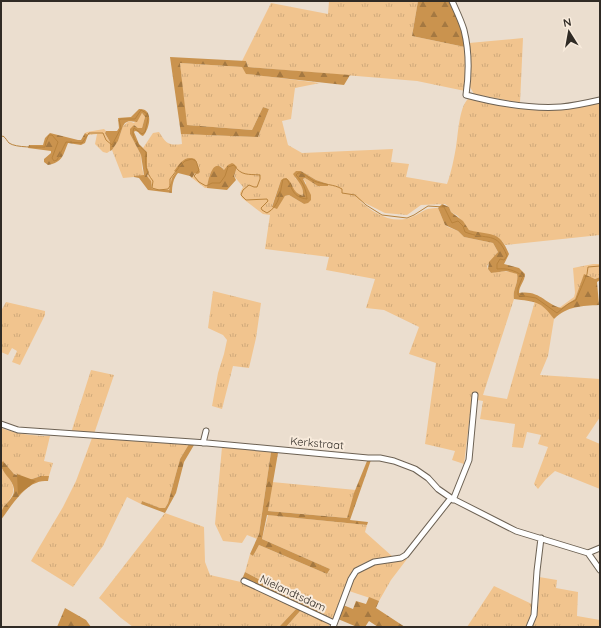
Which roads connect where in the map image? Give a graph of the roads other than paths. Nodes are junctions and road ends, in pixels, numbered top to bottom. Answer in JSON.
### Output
{"nodes":[{"id":1,"x":452,"y":1,"type":"edge"},
{"id":2,"x":600,"y":100,"type":"edge"},
{"id":3,"x":476,"y":395,"type":"dead end"},
{"id":4,"x":1,"y":424,"type":"edge"},
{"id":5,"x":206,"y":431,"type":"dead end"},
{"id":6,"x":203,"y":443,"type":"junction"},
{"id":7,"x":452,"y":499,"type":"junction"},
{"id":8,"x":541,"y":538,"type":"junction"},
{"id":9,"x":600,"y":548,"type":"edge"},
{"id":10,"x":588,"y":552,"type":"junction"},
{"id":11,"x":600,"y":570,"type":"edge"},
{"id":12,"x":244,"y":581,"type":"dead end"},
{"id":13,"x":333,"y":625,"type":"edge"},
{"id":14,"x":529,"y":627,"type":"edge"}],
"edges":[{"from":1,"to":2,"type":"street"},
{"from":3,"to":7,"type":"street"},
{"from":4,"to":6,"type":"street","name":"Kerkstraat"},
{"from":5,"to":6,"type":"street"},
{"from":6,"to":7,"type":"street","name":"Kerkstraat"},
{"from":7,"to":8,"type":"street","name":"Kerkstraat"},
{"from":7,"to":13,"type":"street"},
{"from":8,"to":10,"type":"street","name":"Kerkstraat"},
{"from":8,"to":14,"type":"street"},
{"from":9,"to":10,"type":"street"},
{"from":10,"to":11,"type":"street"},
{"from":12,"to":13,"type":"street","name":"Nielandtsdam"}]}
